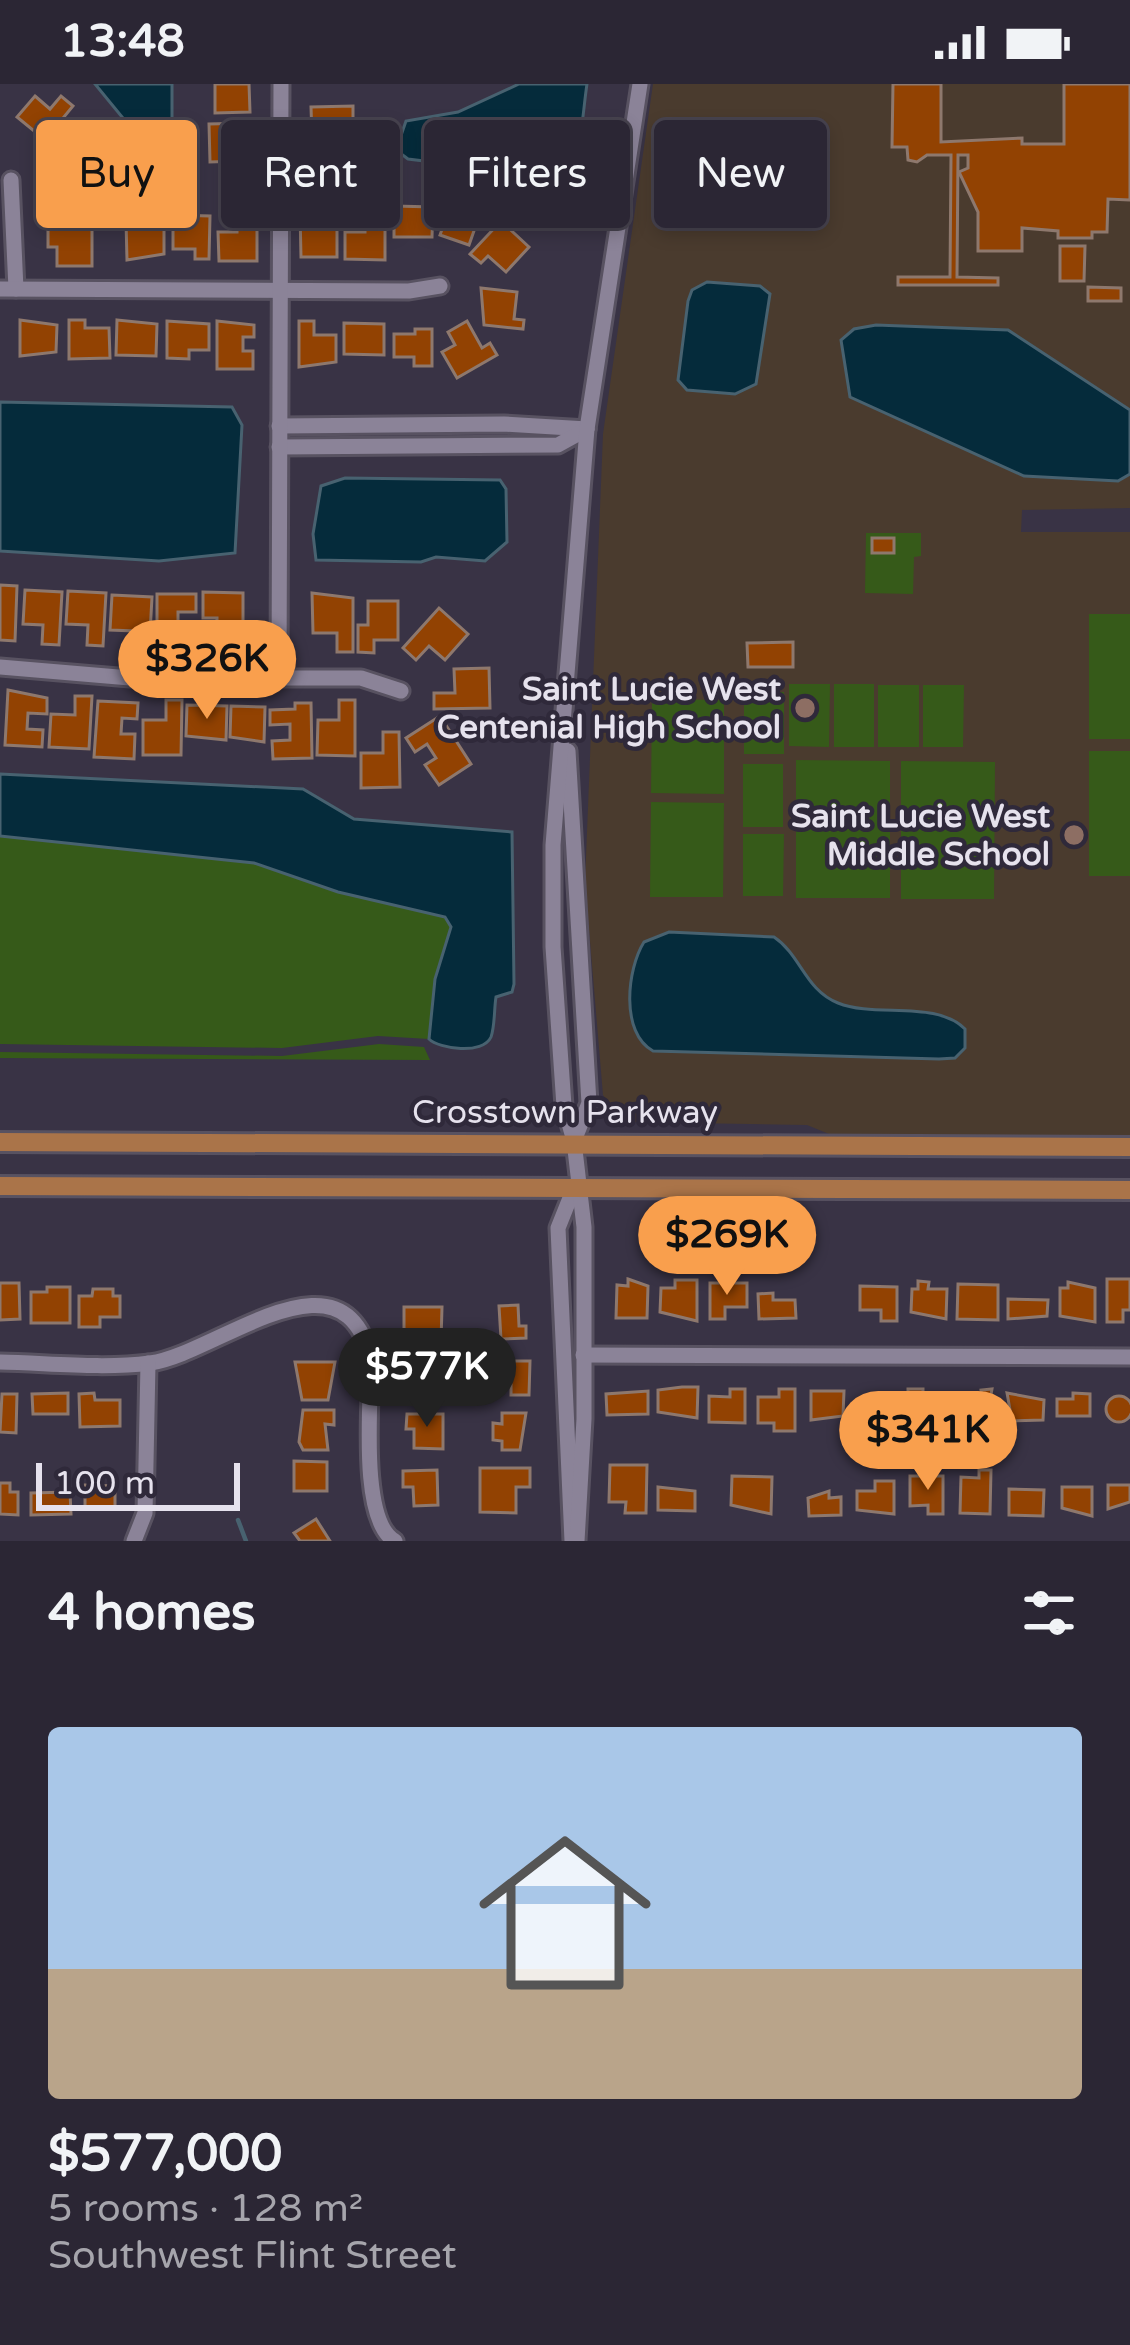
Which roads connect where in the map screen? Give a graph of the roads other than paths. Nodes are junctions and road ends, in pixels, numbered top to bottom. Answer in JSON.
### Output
{"nodes":[{"id":1,"x":281,"y":84,"type":"edge"},
{"id":2,"x":640,"y":84,"type":"edge"},
{"id":3,"x":11,"y":180,"type":"dead end"},
{"id":4,"x":440,"y":286,"type":"dead end"},
{"id":5,"x":8,"y":289,"type":"edge"},
{"id":6,"x":280,"y":292,"type":"junction"},
{"id":7,"x":279,"y":426,"type":"junction"},
{"id":8,"x":587,"y":429,"type":"junction"},
{"id":9,"x":279,"y":447,"type":"junction"},
{"id":10,"x":0,"y":667,"type":"edge"},
{"id":11,"x":279,"y":677,"type":"junction"},
{"id":12,"x":401,"y":691,"type":"dead end"},
{"id":13,"x":566,"y":730,"type":"junction"},
{"id":14,"x":574,"y":1141,"type":"junction"},
{"id":15,"x":0,"y":1142,"type":"edge"},
{"id":16,"x":1130,"y":1148,"type":"edge"},
{"id":17,"x":575,"y":1185,"type":"junction"},
{"id":18,"x":0,"y":1186,"type":"edge"},
{"id":19,"x":1130,"y":1190,"type":"edge"},
{"id":20,"x":584,"y":1355,"type":"junction"},
{"id":21,"x":1130,"y":1357,"type":"edge"},
{"id":22,"x":0,"y":1362,"type":"edge"},
{"id":23,"x":148,"y":1363,"type":"junction"},
{"id":24,"x":135,"y":1540,"type":"edge"},
{"id":25,"x":394,"y":1541,"type":"edge"},
{"id":26,"x":574,"y":1541,"type":"edge"}],
"edges":[{"from":1,"to":6,"type":"street"},
{"from":2,"to":8,"type":"street"},
{"from":3,"to":5,"type":"street"},
{"from":4,"to":6,"type":"street"},
{"from":5,"to":6,"type":"street"},
{"from":6,"to":7,"type":"street"},
{"from":7,"to":8,"type":"street"},
{"from":7,"to":9,"type":"street"},
{"from":8,"to":9,"type":"street"},
{"from":8,"to":13,"type":"street"},
{"from":9,"to":11,"type":"street"},
{"from":10,"to":11,"type":"street"},
{"from":11,"to":12,"type":"street"},
{"from":13,"to":14,"type":"street"},
{"from":13,"to":14,"type":"street"},
{"from":14,"to":15,"type":"main road","name":"Crosstown Parkway"},
{"from":14,"to":16,"type":"main road","name":"Crosstown Parkway"},
{"from":14,"to":17,"type":"street"},
{"from":17,"to":18,"type":"main road"},
{"from":17,"to":19,"type":"main road"},
{"from":17,"to":20,"type":"street"},
{"from":17,"to":26,"type":"street"},
{"from":20,"to":21,"type":"street"},
{"from":20,"to":26,"type":"street"},
{"from":22,"to":23,"type":"street"},
{"from":23,"to":24,"type":"street"},
{"from":23,"to":25,"type":"street"}]}
